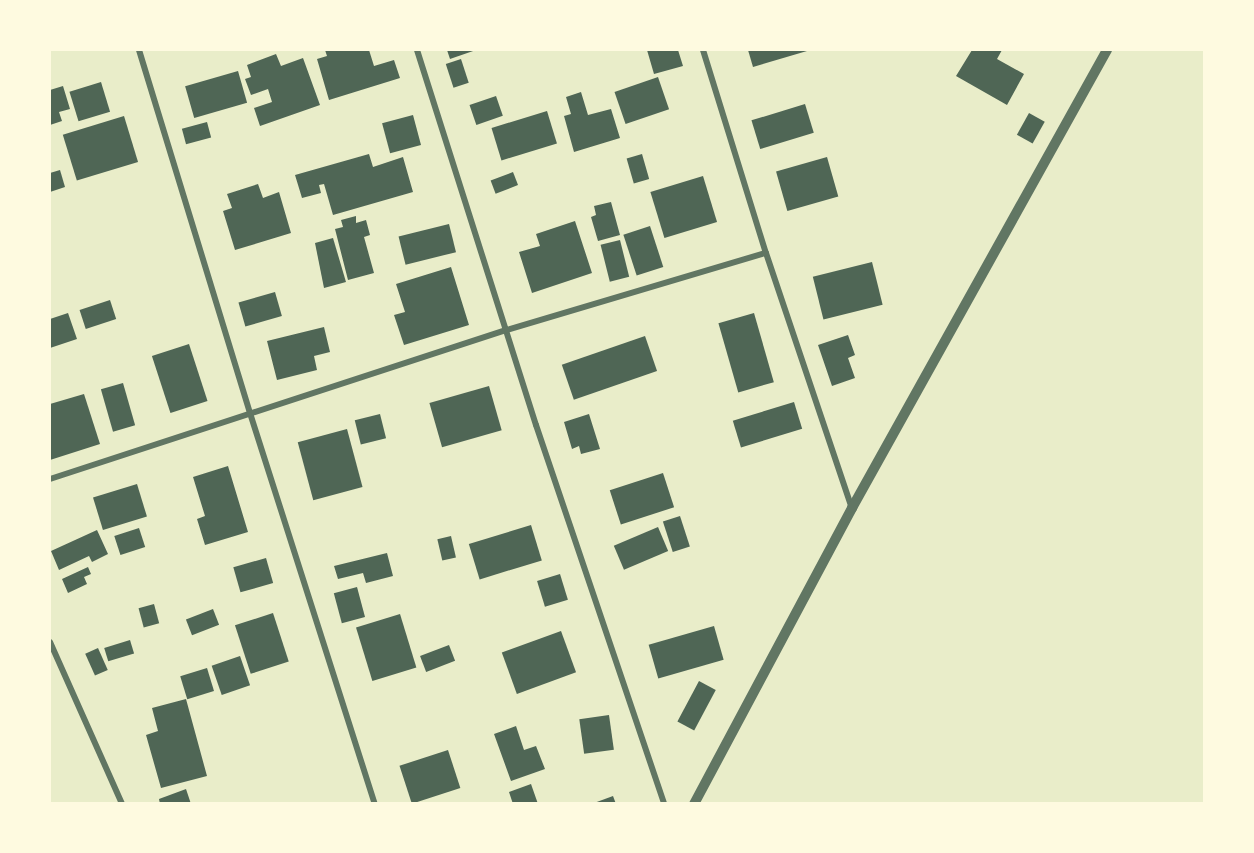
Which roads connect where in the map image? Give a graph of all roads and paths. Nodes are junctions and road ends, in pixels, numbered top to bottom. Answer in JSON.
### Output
{"nodes":[{"id":1,"x":139,"y":50,"type":"edge"},
{"id":2,"x":417,"y":50,"type":"edge"},
{"id":3,"x":703,"y":50,"type":"edge"},
{"id":4,"x":1107,"y":50,"type":"edge"},
{"id":5,"x":766,"y":253,"type":"junction"},
{"id":6,"x":507,"y":330,"type":"junction"},
{"id":7,"x":249,"y":413,"type":"junction"},
{"id":8,"x":50,"y":479,"type":"edge"},
{"id":9,"x":852,"y":508,"type":"junction"},
{"id":10,"x":50,"y":642,"type":"edge"},
{"id":11,"x":122,"y":804,"type":"edge"},
{"id":12,"x":375,"y":804,"type":"edge"},
{"id":13,"x":664,"y":804,"type":"edge"},
{"id":14,"x":694,"y":804,"type":"edge"}],
"edges":[{"from":1,"to":7,"type":"street"},
{"from":2,"to":6,"type":"street"},
{"from":3,"to":5,"type":"street"},
{"from":4,"to":9,"type":"street"},
{"from":5,"to":6,"type":"street"},
{"from":5,"to":9,"type":"street"},
{"from":6,"to":7,"type":"street"},
{"from":6,"to":13,"type":"street"},
{"from":7,"to":8,"type":"street"},
{"from":7,"to":12,"type":"street"},
{"from":9,"to":14,"type":"street"},
{"from":10,"to":11,"type":"street"}]}
